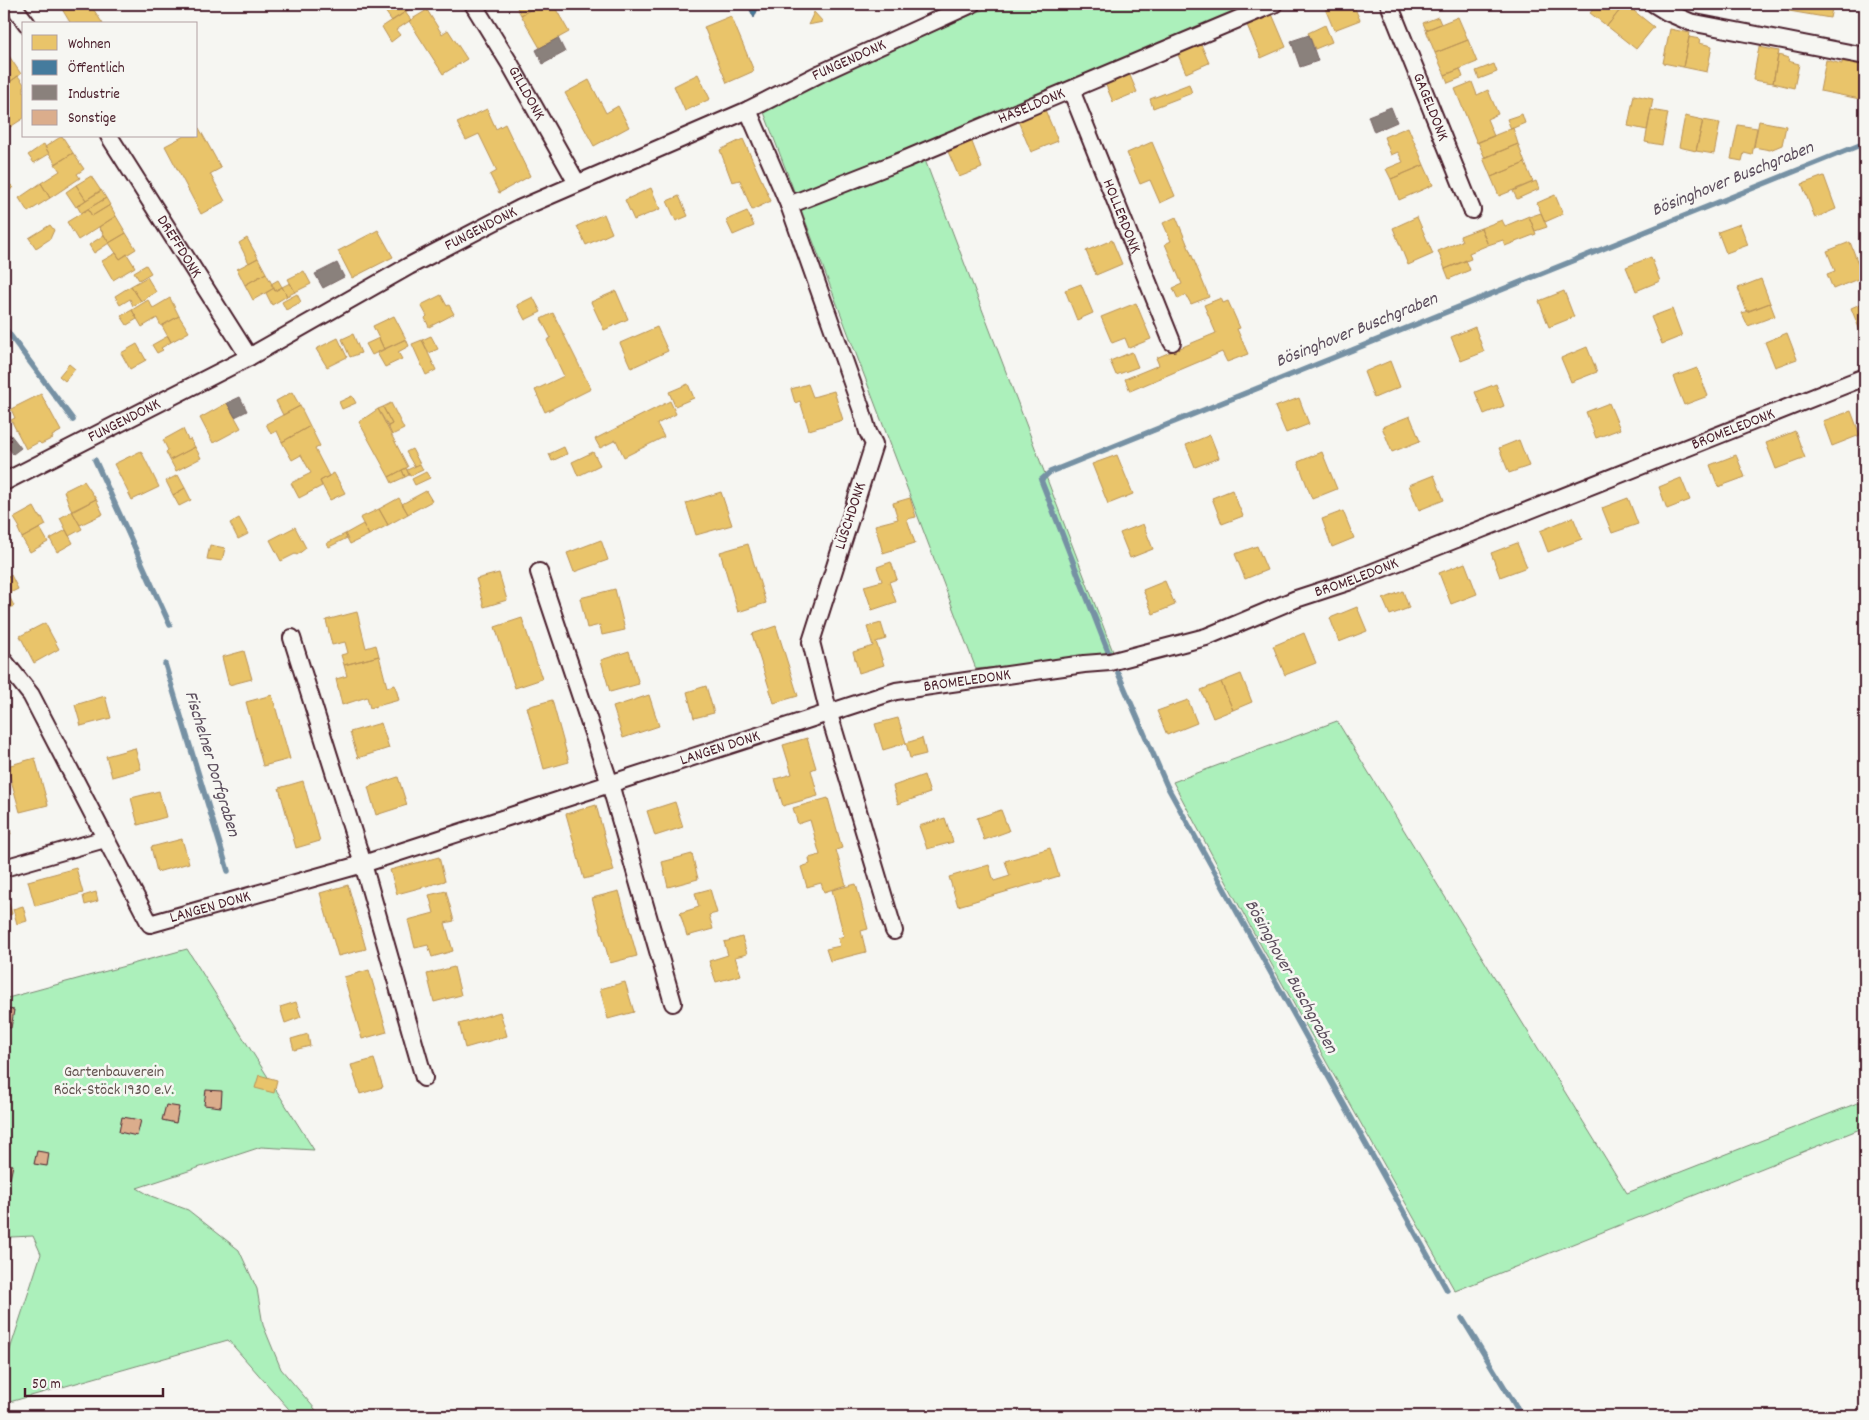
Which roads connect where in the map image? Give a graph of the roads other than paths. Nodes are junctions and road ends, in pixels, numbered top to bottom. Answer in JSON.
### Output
{"nodes":[{"id":1,"x":12,"y":4,"type":"edge"},
{"id":2,"x":473,"y":4,"type":"edge"},
{"id":3,"x":972,"y":4,"type":"edge"},
{"id":4,"x":1274,"y":4,"type":"edge"},
{"id":5,"x":1389,"y":4,"type":"edge"},
{"id":6,"x":1654,"y":4,"type":"edge"},
{"id":7,"x":26,"y":22,"type":"edge"},
{"id":8,"x":1865,"y":56,"type":"edge"},
{"id":9,"x":1070,"y":90,"type":"junction"},
{"id":10,"x":748,"y":110,"type":"junction"},
{"id":11,"x":110,"y":138,"type":"edge"},
{"id":12,"x":577,"y":183,"type":"junction"},
{"id":13,"x":789,"y":205,"type":"junction"},
{"id":14,"x":1472,"y":210,"type":"dead end"},
{"id":15,"x":1172,"y":342,"type":"dead end"},
{"id":16,"x":248,"y":357,"type":"junction"},
{"id":17,"x":1865,"y":378,"type":"edge"},
{"id":18,"x":4,"y":482,"type":"edge"},
{"id":19,"x":539,"y":572,"type":"dead end"},
{"id":20,"x":292,"y":638,"type":"dead end"},
{"id":21,"x":4,"y":661,"type":"edge"},
{"id":22,"x":829,"y":714,"type":"junction"},
{"id":23,"x":610,"y":784,"type":"junction"},
{"id":24,"x":105,"y":839,"type":"junction"},
{"id":25,"x":363,"y":864,"type":"junction"},
{"id":26,"x":4,"y":868,"type":"edge"},
{"id":27,"x":894,"y":931,"type":"dead end"},
{"id":28,"x":673,"y":1002,"type":"dead end"},
{"id":29,"x":424,"y":1078,"type":"dead end"}],
"edges":[{"from":1,"to":7,"type":"street"},
{"from":2,"to":12,"type":"street","name":"GILLDONK"},
{"from":3,"to":10,"type":"street","name":"FUNGENDONK"},
{"from":4,"to":9,"type":"street","name":"HASELDONK"},
{"from":5,"to":14,"type":"street","name":"GAGELDONK"},
{"from":6,"to":8,"type":"street"},
{"from":9,"to":13,"type":"street","name":"HASELDONK"},
{"from":9,"to":15,"type":"street","name":"HOLLERDONK"},
{"from":10,"to":12,"type":"street","name":"FUNGENDONK"},
{"from":10,"to":13,"type":"street","name":"LÜSCHDONK"},
{"from":11,"to":16,"type":"street","name":"DREFFDONK"},
{"from":12,"to":16,"type":"street","name":"FUNGENDONK"},
{"from":13,"to":22,"type":"street","name":"LÜSCHDONK"},
{"from":16,"to":18,"type":"street","name":"FUNGENDONK"},
{"from":17,"to":22,"type":"street","name":"BROMELEDONK"},
{"from":19,"to":23,"type":"street"},
{"from":20,"to":25,"type":"street"},
{"from":21,"to":24,"type":"street","name":"LANGEN DONK"},
{"from":22,"to":23,"type":"street","name":"LANGEN DONK"},
{"from":22,"to":27,"type":"street","name":"LÜSCHDONK"},
{"from":23,"to":25,"type":"street","name":"LANGEN DONK"},
{"from":23,"to":28,"type":"street"},
{"from":24,"to":25,"type":"street","name":"LANGEN DONK"},
{"from":24,"to":26,"type":"street"},
{"from":25,"to":29,"type":"street"}]}
